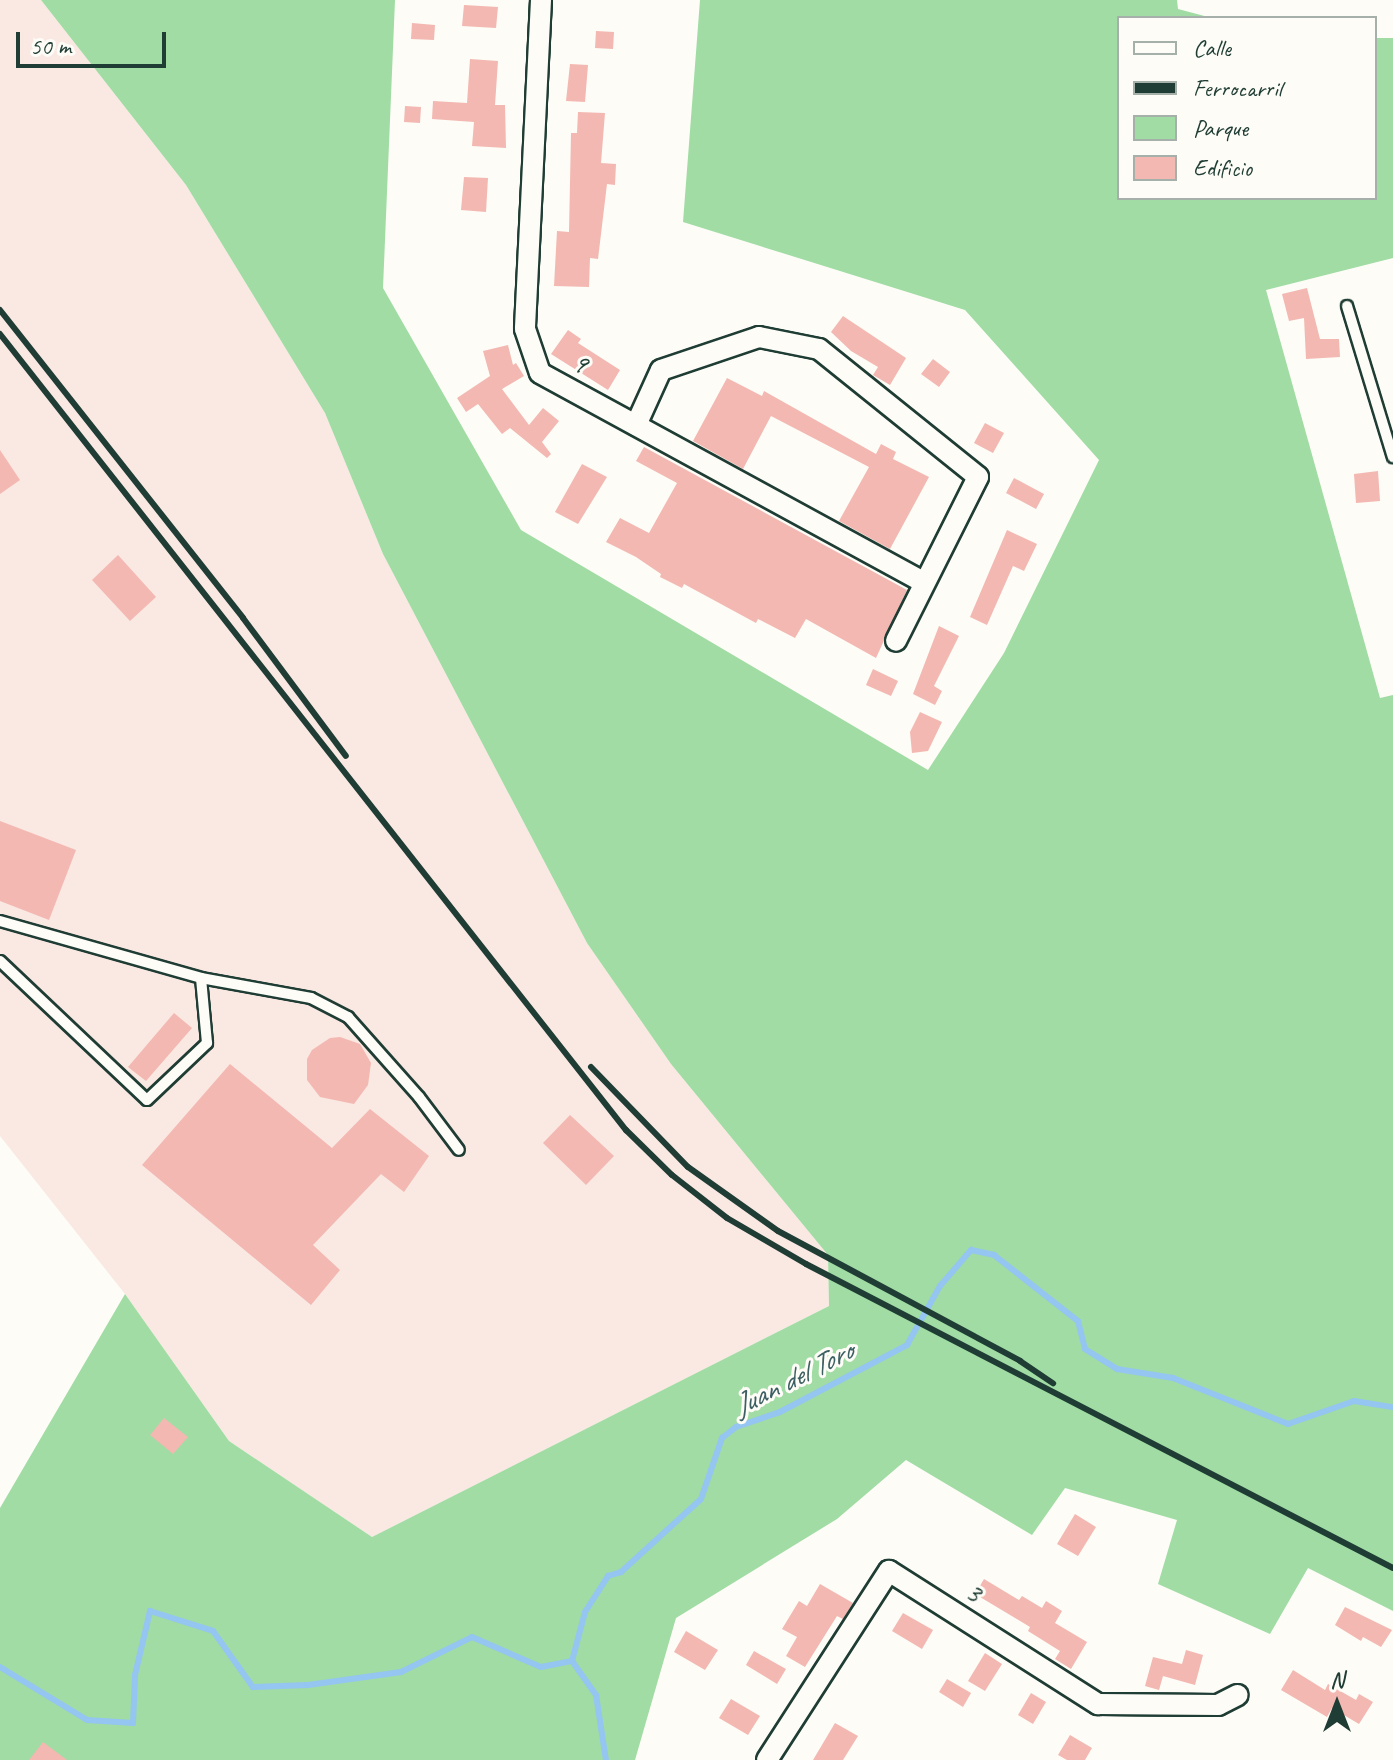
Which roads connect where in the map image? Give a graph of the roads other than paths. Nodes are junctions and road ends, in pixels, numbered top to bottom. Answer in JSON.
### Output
{"nodes":[{"id":1,"x":541,"y":0,"type":"edge"},
{"id":2,"x":1347,"y":306,"type":"dead end"},
{"id":3,"x":636,"y":425,"type":"junction"},
{"id":4,"x":1393,"y":457,"type":"edge"},
{"id":5,"x":924,"y":582,"type":"junction"},
{"id":6,"x":896,"y":641,"type":"dead end"},
{"id":7,"x":0,"y":921,"type":"edge"},
{"id":8,"x":0,"y":961,"type":"edge"},
{"id":9,"x":201,"y":978,"type":"junction"},
{"id":10,"x":459,"y":1150,"type":"dead end"},
{"id":11,"x":1238,"y":1695,"type":"dead end"},
{"id":12,"x":767,"y":1760,"type":"edge"}],
"edges":[{"from":1,"to":3,"type":"street","name":"9"},
{"from":2,"to":4,"type":"lane"},
{"from":3,"to":5,"type":"street","name":"9"},
{"from":3,"to":5,"type":"street"},
{"from":5,"to":6,"type":"street"},
{"from":7,"to":9,"type":"lane"},
{"from":8,"to":9,"type":"lane"},
{"from":9,"to":10,"type":"lane"},
{"from":11,"to":12,"type":"street","name":"3"}]}
